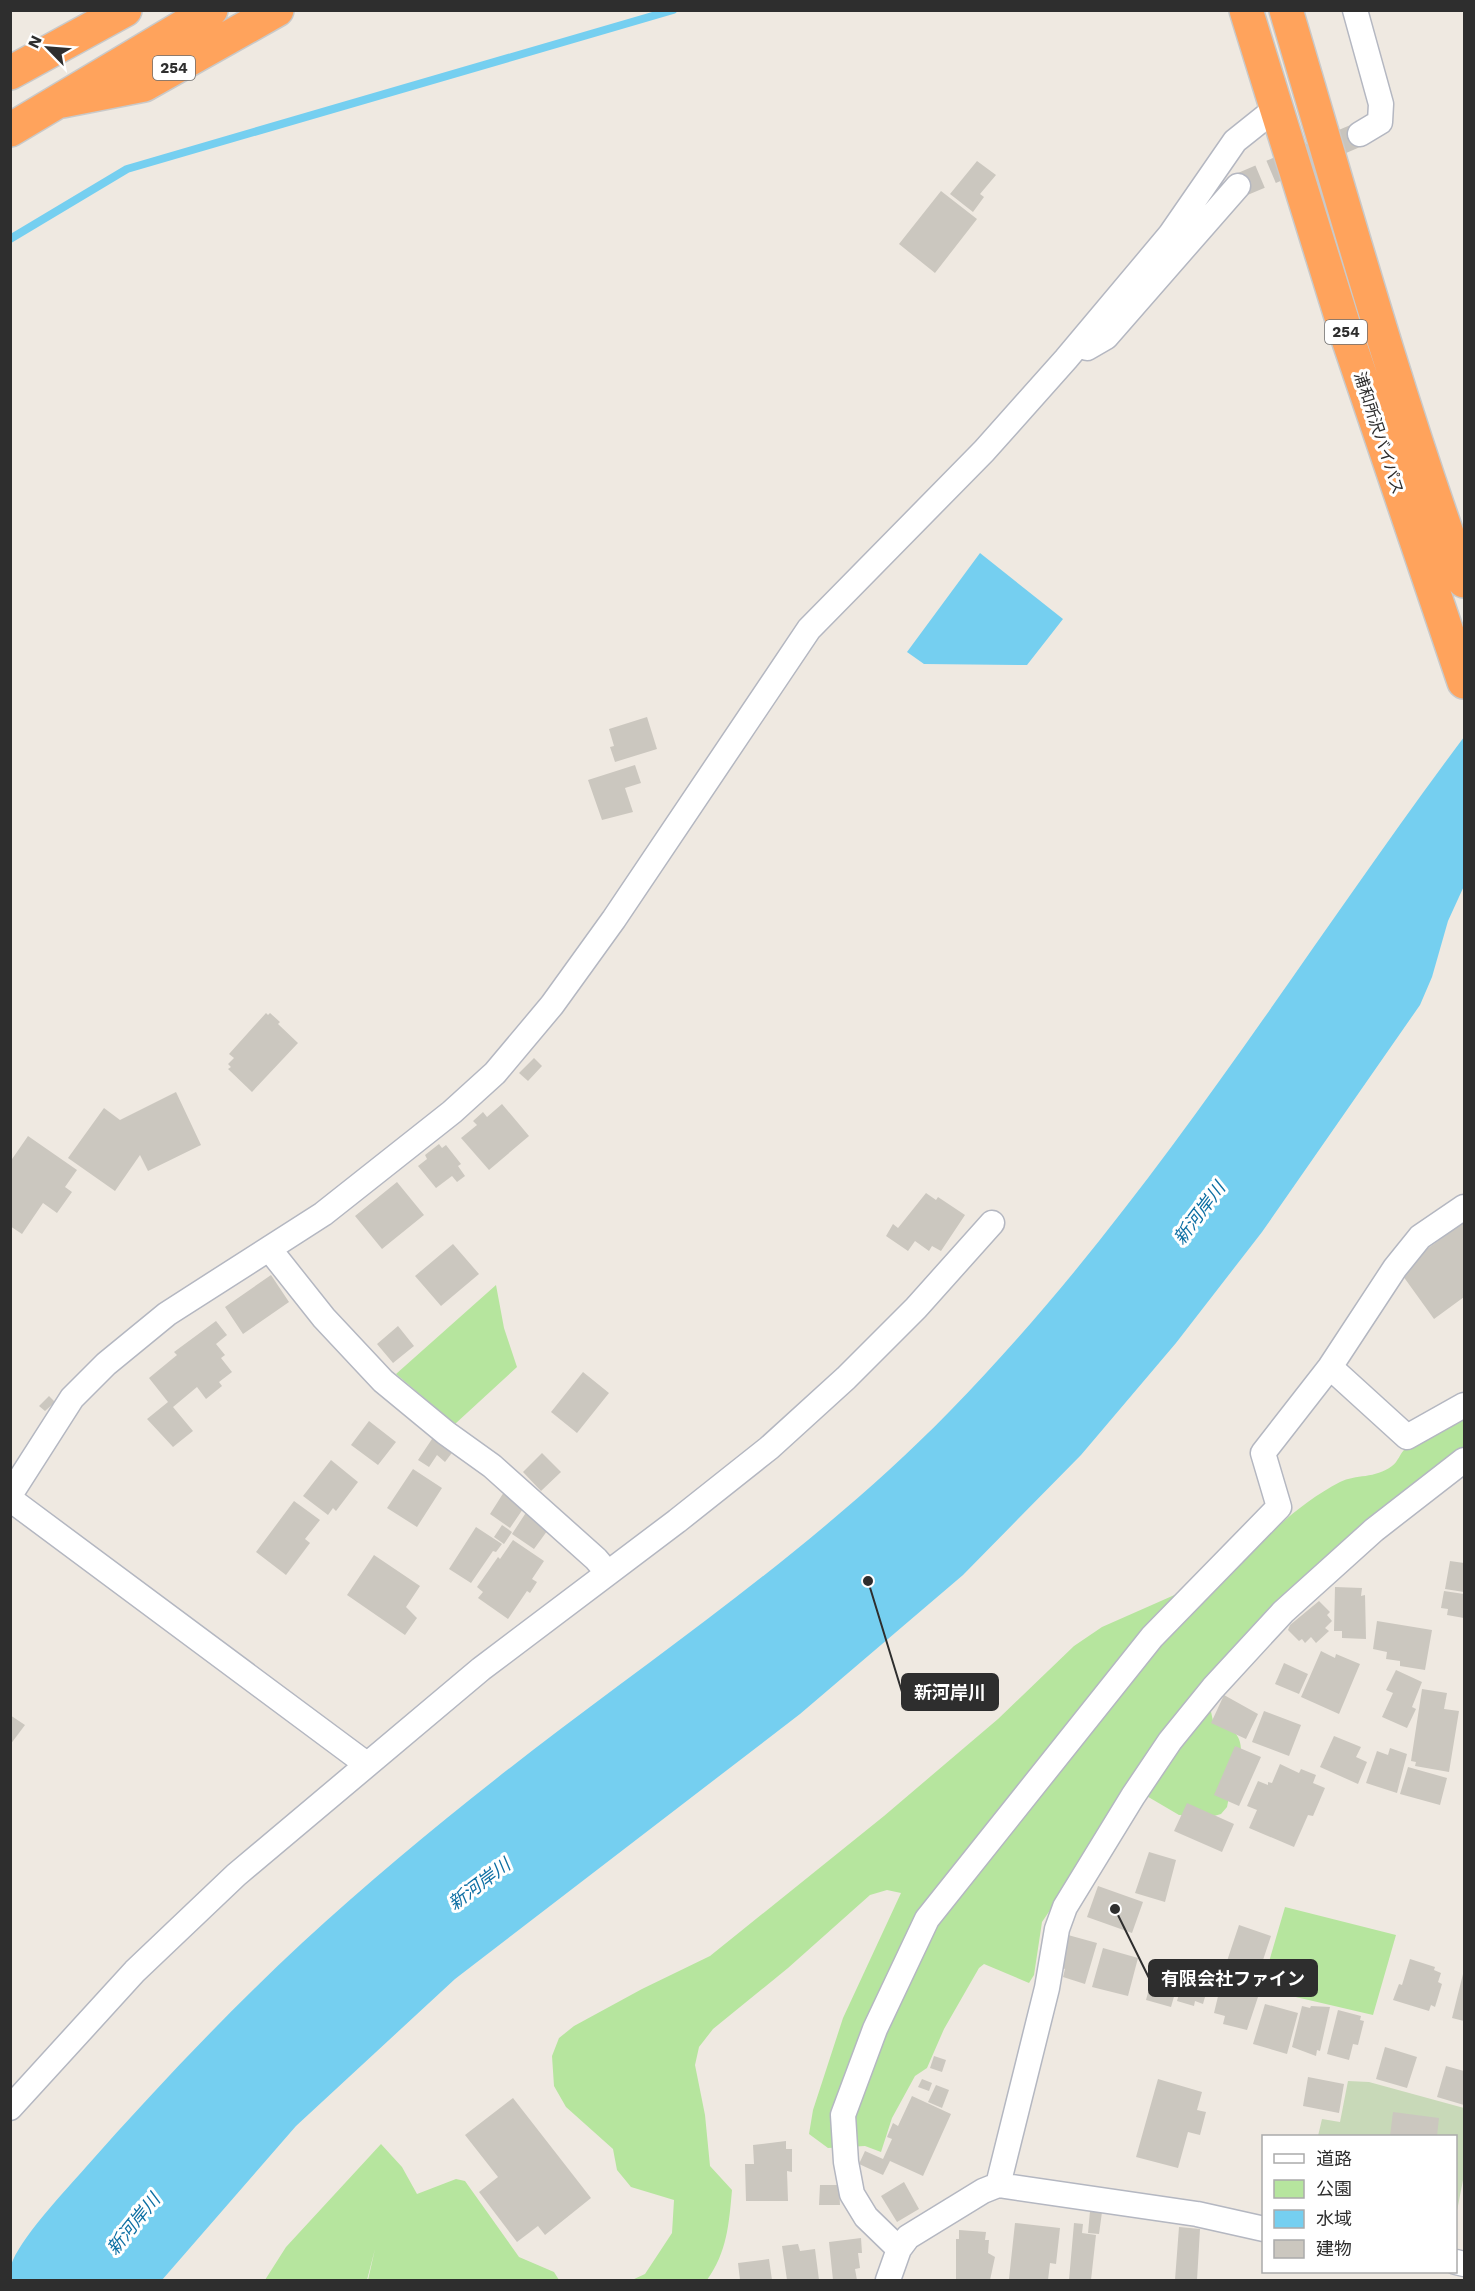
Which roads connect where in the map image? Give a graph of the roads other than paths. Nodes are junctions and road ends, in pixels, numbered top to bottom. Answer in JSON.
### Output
{"nodes":[{"id":1,"x":99,"y":10,"type":"edge"},
{"id":2,"x":125,"y":10,"type":"edge"},
{"id":3,"x":211,"y":10,"type":"edge"},
{"id":4,"x":277,"y":10,"type":"edge"},
{"id":5,"x":1246,"y":10,"type":"edge"},
{"id":6,"x":1286,"y":10,"type":"edge"},
{"id":7,"x":1354,"y":10,"type":"edge"},
{"id":8,"x":10,"y":67,"type":"edge"},
{"id":9,"x":10,"y":73,"type":"edge"},
{"id":10,"x":62,"y":101,"type":"junction"},
{"id":11,"x":1275,"y":109,"type":"junction"},
{"id":12,"x":10,"y":129,"type":"edge"},
{"id":13,"x":1360,"y":134,"type":"tunnel mouth"},
{"id":14,"x":1238,"y":186,"type":"tunnel mouth"},
{"id":15,"x":1066,"y":359,"type":"junction"},
{"id":16,"x":1464,"y":581,"type":"edge"},
{"id":17,"x":1464,"y":682,"type":"edge"},
{"id":18,"x":1464,"y":1207,"type":"edge"},
{"id":19,"x":992,"y":1223,"type":"dead end"},
{"id":20,"x":270,"y":1250,"type":"junction"},
{"id":21,"x":1330,"y":1367,"type":"junction"},
{"id":22,"x":1464,"y":1405,"type":"edge"},
{"id":23,"x":1464,"y":1460,"type":"edge"},
{"id":24,"x":10,"y":1497,"type":"edge"},
{"id":25,"x":607,"y":1572,"type":"junction"},
{"id":26,"x":366,"y":1763,"type":"junction"},
{"id":27,"x":10,"y":2108,"type":"edge"},
{"id":28,"x":998,"y":2185,"type":"junction"},
{"id":29,"x":1262,"y":2229,"type":"edge"},
{"id":30,"x":899,"y":2249,"type":"junction"},
{"id":31,"x":888,"y":2280,"type":"edge"}],
"edges":[{"from":1,"to":8,"type":"highway"},
{"from":2,"to":9,"type":"highway"},
{"from":3,"to":10,"type":"highway","number":"254"},
{"from":4,"to":10,"type":"highway","number":"254"},
{"from":5,"to":11,"type":"highway","name":"浦和所沢バイパス","number":"254"},
{"from":6,"to":16,"type":"highway","name":"浦和所沢バイパス","number":"254"},
{"from":7,"to":13,"type":"street"},
{"from":10,"to":12,"type":"highway","number":"254"},
{"from":11,"to":15,"type":"street"},
{"from":11,"to":17,"type":"highway","name":"浦和所沢バイパス","number":"254"},
{"from":14,"to":15,"type":"street"},
{"from":15,"to":20,"type":"street"},
{"from":18,"to":21,"type":"street"},
{"from":19,"to":25,"type":"street"},
{"from":20,"to":24,"type":"street"},
{"from":20,"to":25,"type":"street"},
{"from":21,"to":22,"type":"street"},
{"from":21,"to":30,"type":"street"},
{"from":23,"to":28,"type":"street"},
{"from":24,"to":26,"type":"street"},
{"from":25,"to":26,"type":"street"},
{"from":26,"to":27,"type":"street"},
{"from":28,"to":29,"type":"street"},
{"from":28,"to":30,"type":"street"},
{"from":30,"to":31,"type":"street"}]}
